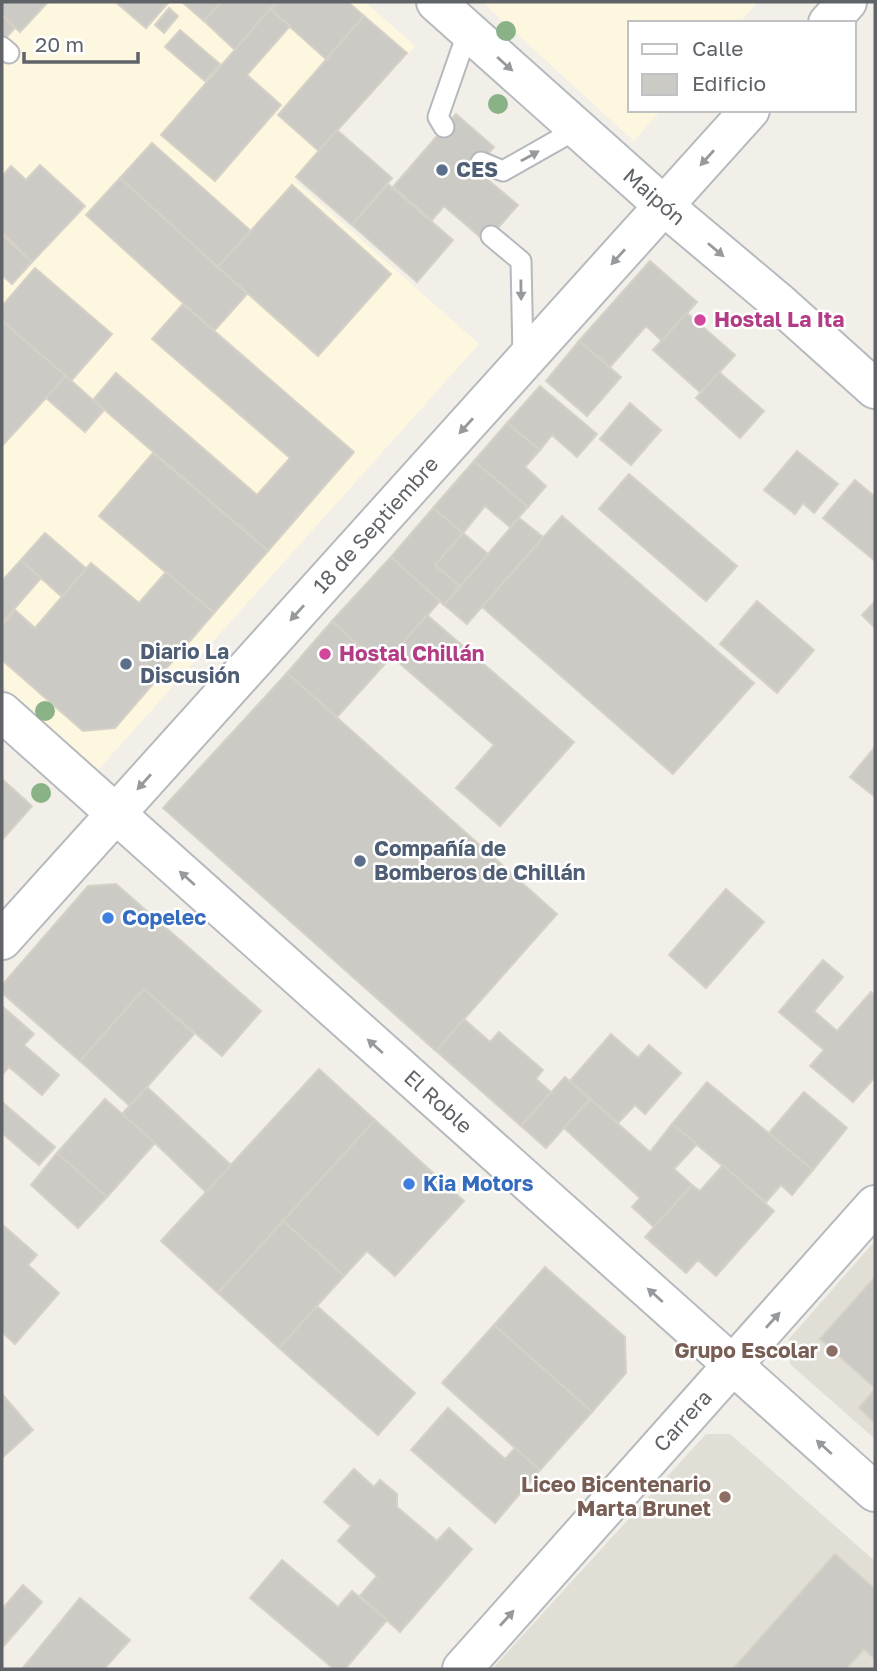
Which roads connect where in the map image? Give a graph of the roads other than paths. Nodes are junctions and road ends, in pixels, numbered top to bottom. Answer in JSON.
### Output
{"nodes":[{"id":1,"x":436,"y":2,"type":"edge"},
{"id":2,"x":847,"y":2,"type":"edge"},
{"id":3,"x":830,"y":21,"type":"edge"},
{"id":4,"x":468,"y":31,"type":"junction"},
{"id":5,"x":748,"y":112,"type":"edge"},
{"id":6,"x":444,"y":128,"type":"dead end"},
{"id":7,"x":577,"y":129,"type":"junction"},
{"id":8,"x":481,"y":162,"type":"dead end"},
{"id":9,"x":664,"y":206,"type":"junction"},
{"id":10,"x":491,"y":236,"type":"dead end"},
{"id":11,"x":523,"y":363,"type":"junction"},
{"id":12,"x":875,"y":389,"type":"edge"},
{"id":13,"x":2,"y":712,"type":"edge"},
{"id":14,"x":116,"y":814,"type":"junction"},
{"id":15,"x":2,"y":940,"type":"edge"},
{"id":16,"x":875,"y":1205,"type":"edge"},
{"id":17,"x":733,"y":1365,"type":"junction"},
{"id":18,"x":875,"y":1492,"type":"edge"},
{"id":19,"x":462,"y":1669,"type":"edge"}],
"edges":[{"from":1,"to":4,"type":"street","name":"Maipón"},
{"from":2,"to":3,"type":"street"},
{"from":4,"to":6,"type":"lane"},
{"from":4,"to":7,"type":"street","name":"Maipón","one_way":true},
{"from":5,"to":9,"type":"street","name":"18 de Septiembre","one_way":true},
{"from":8,"to":7,"type":"lane","one_way":true},
{"from":7,"to":9,"type":"street","name":"Maipón"},
{"from":9,"to":11,"type":"street","name":"18 de Septiembre","one_way":true},
{"from":9,"to":12,"type":"street","name":"Maipón","one_way":true},
{"from":10,"to":11,"type":"lane","one_way":true},
{"from":11,"to":14,"type":"street","name":"18 de Septiembre","one_way":true},
{"from":13,"to":14,"type":"street","name":"El Roble"},
{"from":14,"to":15,"type":"street","name":"18 de Septiembre"},
{"from":17,"to":14,"type":"street","name":"El Roble","one_way":true},
{"from":17,"to":16,"type":"street","name":"Carrera","one_way":true},
{"from":18,"to":17,"type":"street","name":"El Roble","one_way":true},
{"from":19,"to":17,"type":"street","name":"Carrera","one_way":true}]}
